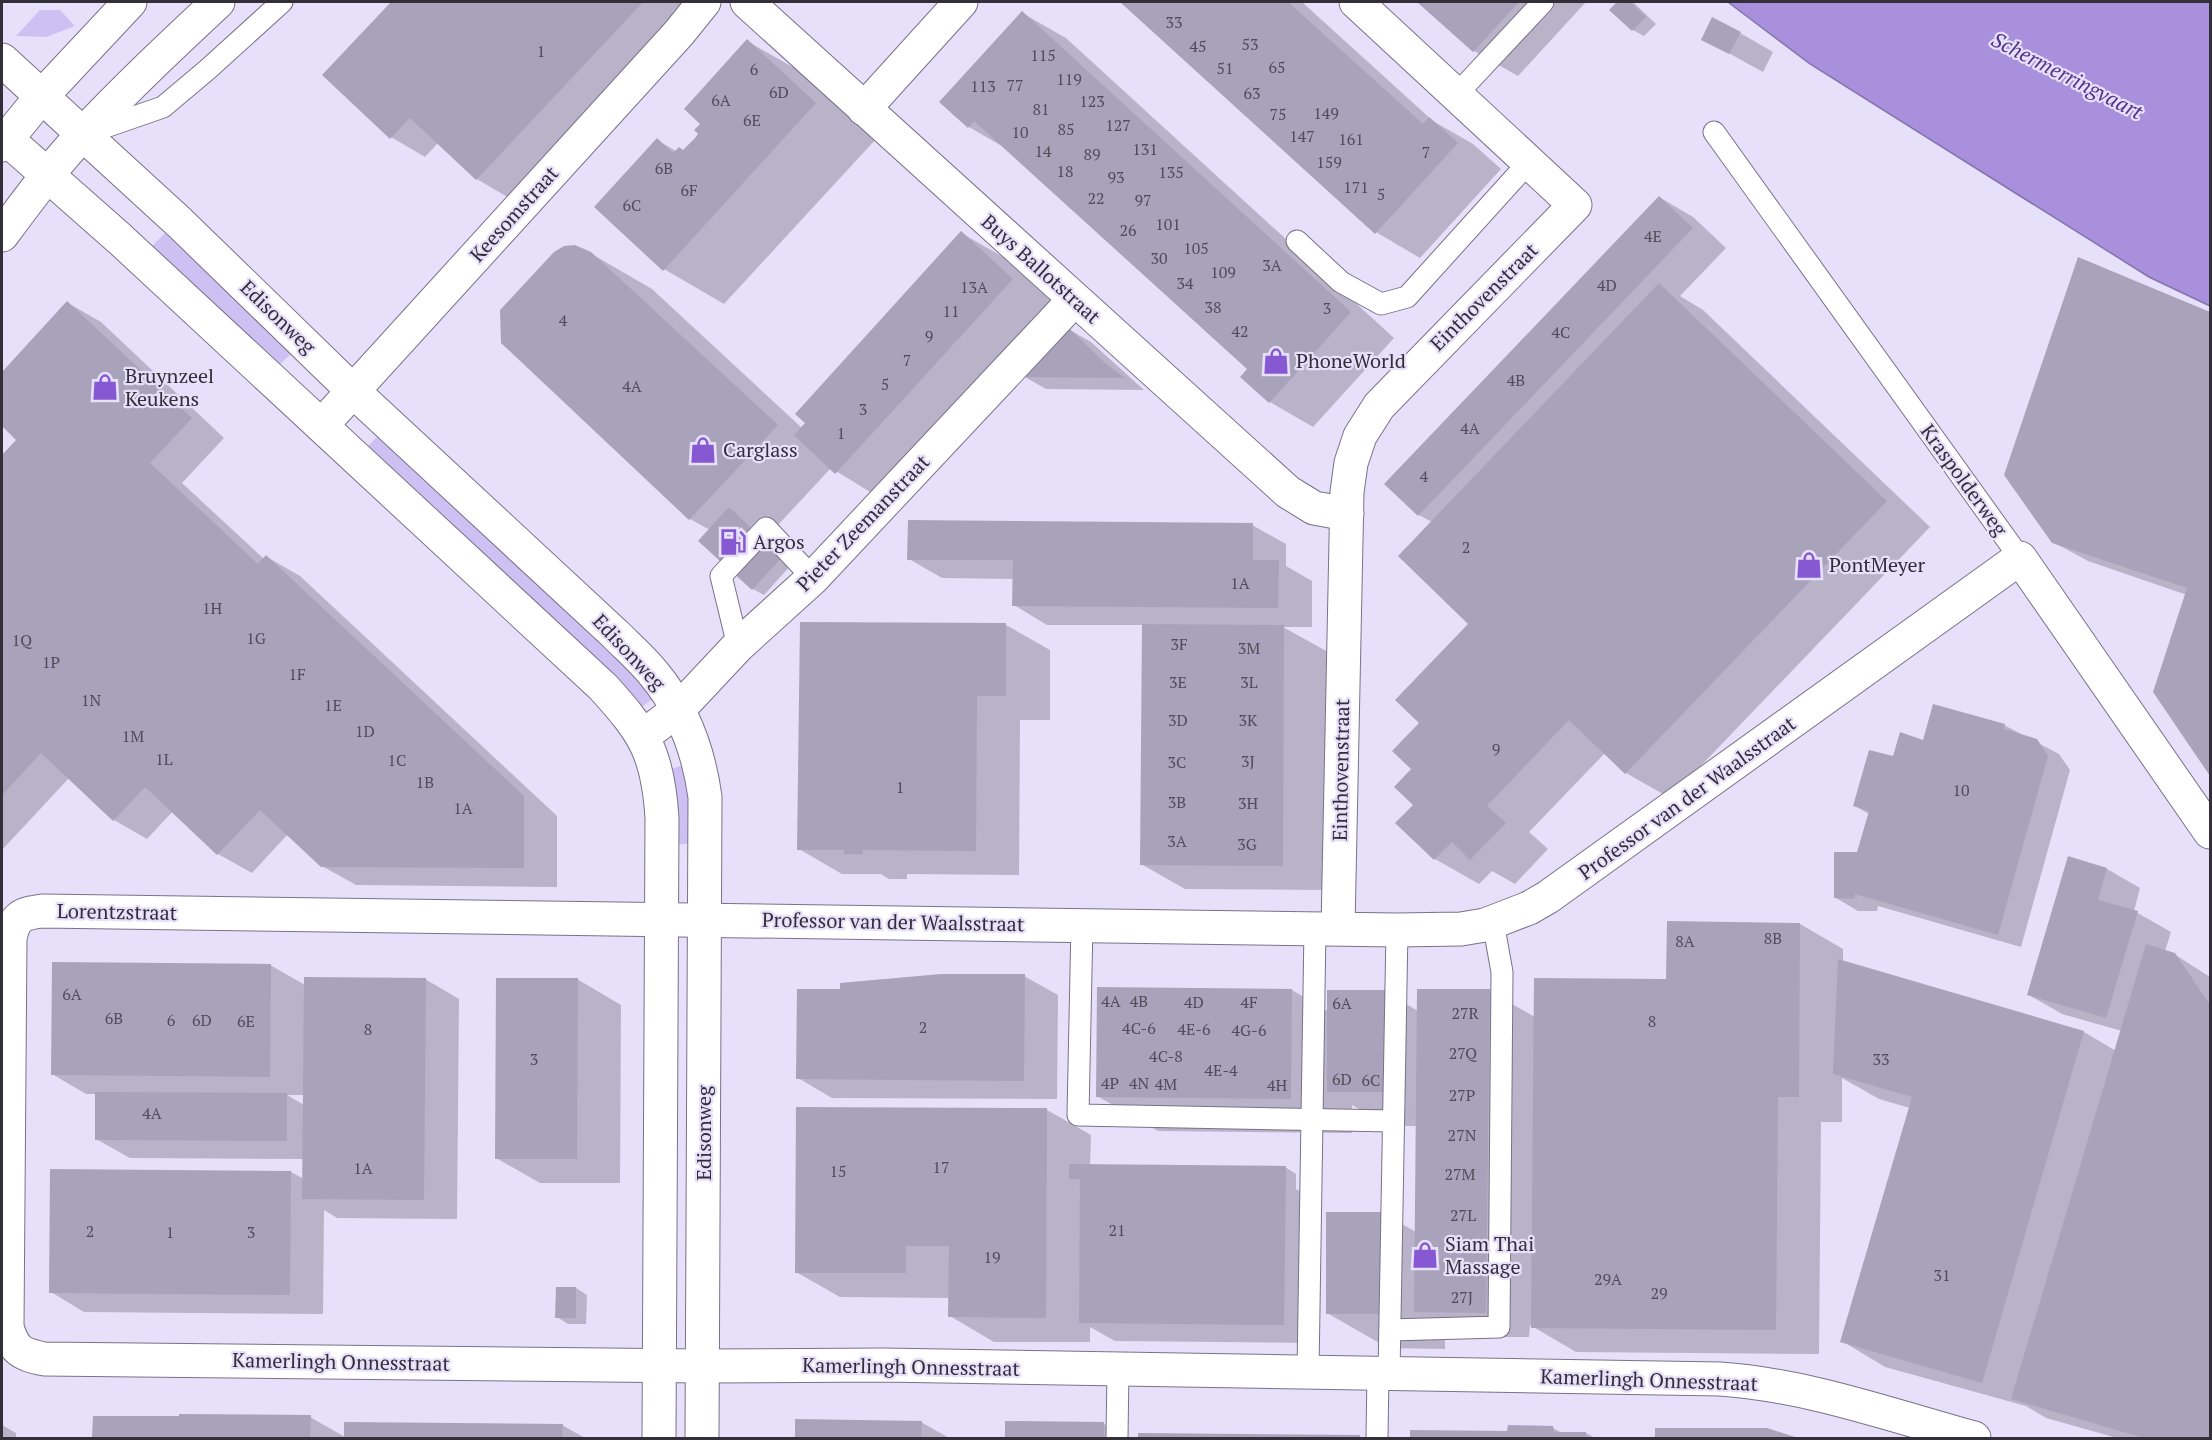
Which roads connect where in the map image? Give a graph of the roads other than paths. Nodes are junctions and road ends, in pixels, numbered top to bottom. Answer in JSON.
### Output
{"nodes":[{"id":1,"x":130,"y":2,"type":"edge"},
{"id":2,"x":218,"y":2,"type":"edge"},
{"id":3,"x":282,"y":2,"type":"edge"},
{"id":4,"x":704,"y":2,"type":"edge"},
{"id":5,"x":747,"y":2,"type":"edge"},
{"id":6,"x":961,"y":2,"type":"edge"},
{"id":7,"x":1356,"y":2,"type":"edge"},
{"id":8,"x":1543,"y":2,"type":"edge"},
{"id":9,"x":2,"y":60,"type":"edge"},
{"id":10,"x":1456,"y":94,"type":"junction"},
{"id":11,"x":41,"y":97,"type":"junction"},
{"id":12,"x":864,"y":109,"type":"junction"},
{"id":13,"x":1714,"y":132,"type":"dead end"},
{"id":14,"x":82,"y":135,"type":"junction"},
{"id":15,"x":3,"y":140,"type":"edge"},
{"id":16,"x":1529,"y":162,"type":"junction"},
{"id":17,"x":47,"y":175,"type":"junction"},
{"id":18,"x":2,"y":234,"type":"edge"},
{"id":19,"x":1297,"y":241,"type":"dead end"},
{"id":20,"x":1074,"y":300,"type":"junction"},
{"id":21,"x":353,"y":391,"type":"junction"},
{"id":22,"x":322,"y":425,"type":"junction"},
{"id":23,"x":1347,"y":514,"type":"junction"},
{"id":24,"x":2020,"y":558,"type":"junction"},
{"id":25,"x":813,"y":578,"type":"junction"},
{"id":26,"x":738,"y":646,"type":"junction"},
{"id":27,"x":678,"y":710,"type":"junction"},
{"id":28,"x":643,"y":736,"type":"junction"},
{"id":29,"x":2211,"y":832,"type":"edge"},
{"id":30,"x":662,"y":919,"type":"junction"},
{"id":31,"x":705,"y":919,"type":"junction"},
{"id":32,"x":1493,"y":922,"type":"junction"},
{"id":33,"x":1082,"y":924,"type":"junction"},
{"id":34,"x":1327,"y":928,"type":"junction"},
{"id":35,"x":1397,"y":930,"type":"junction"},
{"id":36,"x":1312,"y":1119,"type":"junction"},
{"id":37,"x":1394,"y":1121,"type":"junction"},
{"id":38,"x":1390,"y":1330,"type":"junction"},
{"id":39,"x":24,"y":1355,"type":"joint"},
{"id":40,"x":659,"y":1365,"type":"junction"},
{"id":41,"x":703,"y":1366,"type":"junction"},
{"id":42,"x":1118,"y":1369,"type":"junction"},
{"id":43,"x":1308,"y":1372,"type":"junction"},
{"id":44,"x":1383,"y":1374,"type":"junction"},
{"id":45,"x":659,"y":1438,"type":"edge"},
{"id":46,"x":702,"y":1438,"type":"edge"},
{"id":47,"x":1117,"y":1438,"type":"edge"},
{"id":48,"x":1377,"y":1438,"type":"edge"},
{"id":49,"x":1974,"y":1438,"type":"edge"}],
"edges":[{"from":1,"to":11,"type":"street"},
{"from":2,"to":14,"type":"street"},
{"from":3,"to":14,"type":"lane"},
{"from":4,"to":21,"type":"street","name":"Keesomstraat"},
{"from":5,"to":12,"type":"street","name":"Buys Ballotstraat"},
{"from":6,"to":12,"type":"street"},
{"from":7,"to":10,"type":"street","name":"Einthovenstraat"},
{"from":8,"to":10,"type":"lane"},
{"from":9,"to":11,"type":"street","name":"Edisonweg"},
{"from":10,"to":16,"type":"street","name":"Einthovenstraat"},
{"from":11,"to":14,"type":"street","name":"Edisonweg"},
{"from":11,"to":15,"type":"street"},
{"from":12,"to":20,"type":"street","name":"Buys Ballotstraat"},
{"from":13,"to":24,"type":"lane","name":"Kraspolderweg"},
{"from":14,"to":17,"type":"street"},
{"from":14,"to":21,"type":"street","name":"Edisonweg"},
{"from":15,"to":17,"type":"street"},
{"from":16,"to":19,"type":"lane"},
{"from":16,"to":23,"type":"street","name":"Einthovenstraat"},
{"from":17,"to":18,"type":"street"},
{"from":17,"to":22,"type":"street"},
{"from":20,"to":23,"type":"street","name":"Buys Ballotstraat"},
{"from":20,"to":25,"type":"street","name":"Pieter Zeemanstraat"},
{"from":21,"to":22,"type":"street","name":"Keesomstraat"},
{"from":21,"to":27,"type":"street","name":"Edisonweg"},
{"from":22,"to":28,"type":"street"},
{"from":23,"to":34,"type":"street","name":"Einthovenstraat"},
{"from":24,"to":29,"type":"street","name":"Kraspolderweg"},
{"from":24,"to":32,"type":"street","name":"Professor van der Waalsstraat"},
{"from":25,"to":26,"type":"street","name":"Pieter Zeemanstraat"},
{"from":25,"to":26,"type":"lane"},
{"from":26,"to":27,"type":"street","name":"Pieter Zeemanstraat"},
{"from":27,"to":28,"type":"street","name":"Pieter Zeemanstraat"},
{"from":27,"to":31,"type":"street","name":"Edisonweg"},
{"from":28,"to":30,"type":"street"},
{"from":30,"to":31,"type":"street","name":"Lorentzstraat"},
{"from":30,"to":39,"type":"street","name":"Lorentzstraat"},
{"from":30,"to":40,"type":"street"},
{"from":31,"to":33,"type":"street","name":"Professor van der Waalsstraat"},
{"from":31,"to":41,"type":"street","name":"Edisonweg"},
{"from":32,"to":35,"type":"street","name":"Professor van der Waalsstraat"},
{"from":32,"to":38,"type":"lane"},
{"from":33,"to":34,"type":"street","name":"Professor van der Waalsstraat"},
{"from":33,"to":36,"type":"lane"},
{"from":34,"to":35,"type":"street","name":"Professor van der Waalsstraat"},
{"from":34,"to":36,"type":"lane"},
{"from":35,"to":37,"type":"lane"},
{"from":36,"to":37,"type":"lane"},
{"from":36,"to":43,"type":"lane"},
{"from":37,"to":38,"type":"lane"},
{"from":38,"to":44,"type":"lane"},
{"from":39,"to":40,"type":"street","name":"Kamerlingh Onnesstraat"},
{"from":40,"to":41,"type":"street","name":"Kamerlingh Onnesstraat"},
{"from":40,"to":45,"type":"street"},
{"from":41,"to":42,"type":"street","name":"Kamerlingh Onnesstraat"},
{"from":41,"to":46,"type":"street","name":"Edisonweg"},
{"from":42,"to":43,"type":"street","name":"Kamerlingh Onnesstraat"},
{"from":42,"to":47,"type":"lane"},
{"from":43,"to":44,"type":"street","name":"Kamerlingh Onnesstraat"},
{"from":44,"to":48,"type":"lane"},
{"from":44,"to":49,"type":"street","name":"Kamerlingh Onnesstraat"}]}
